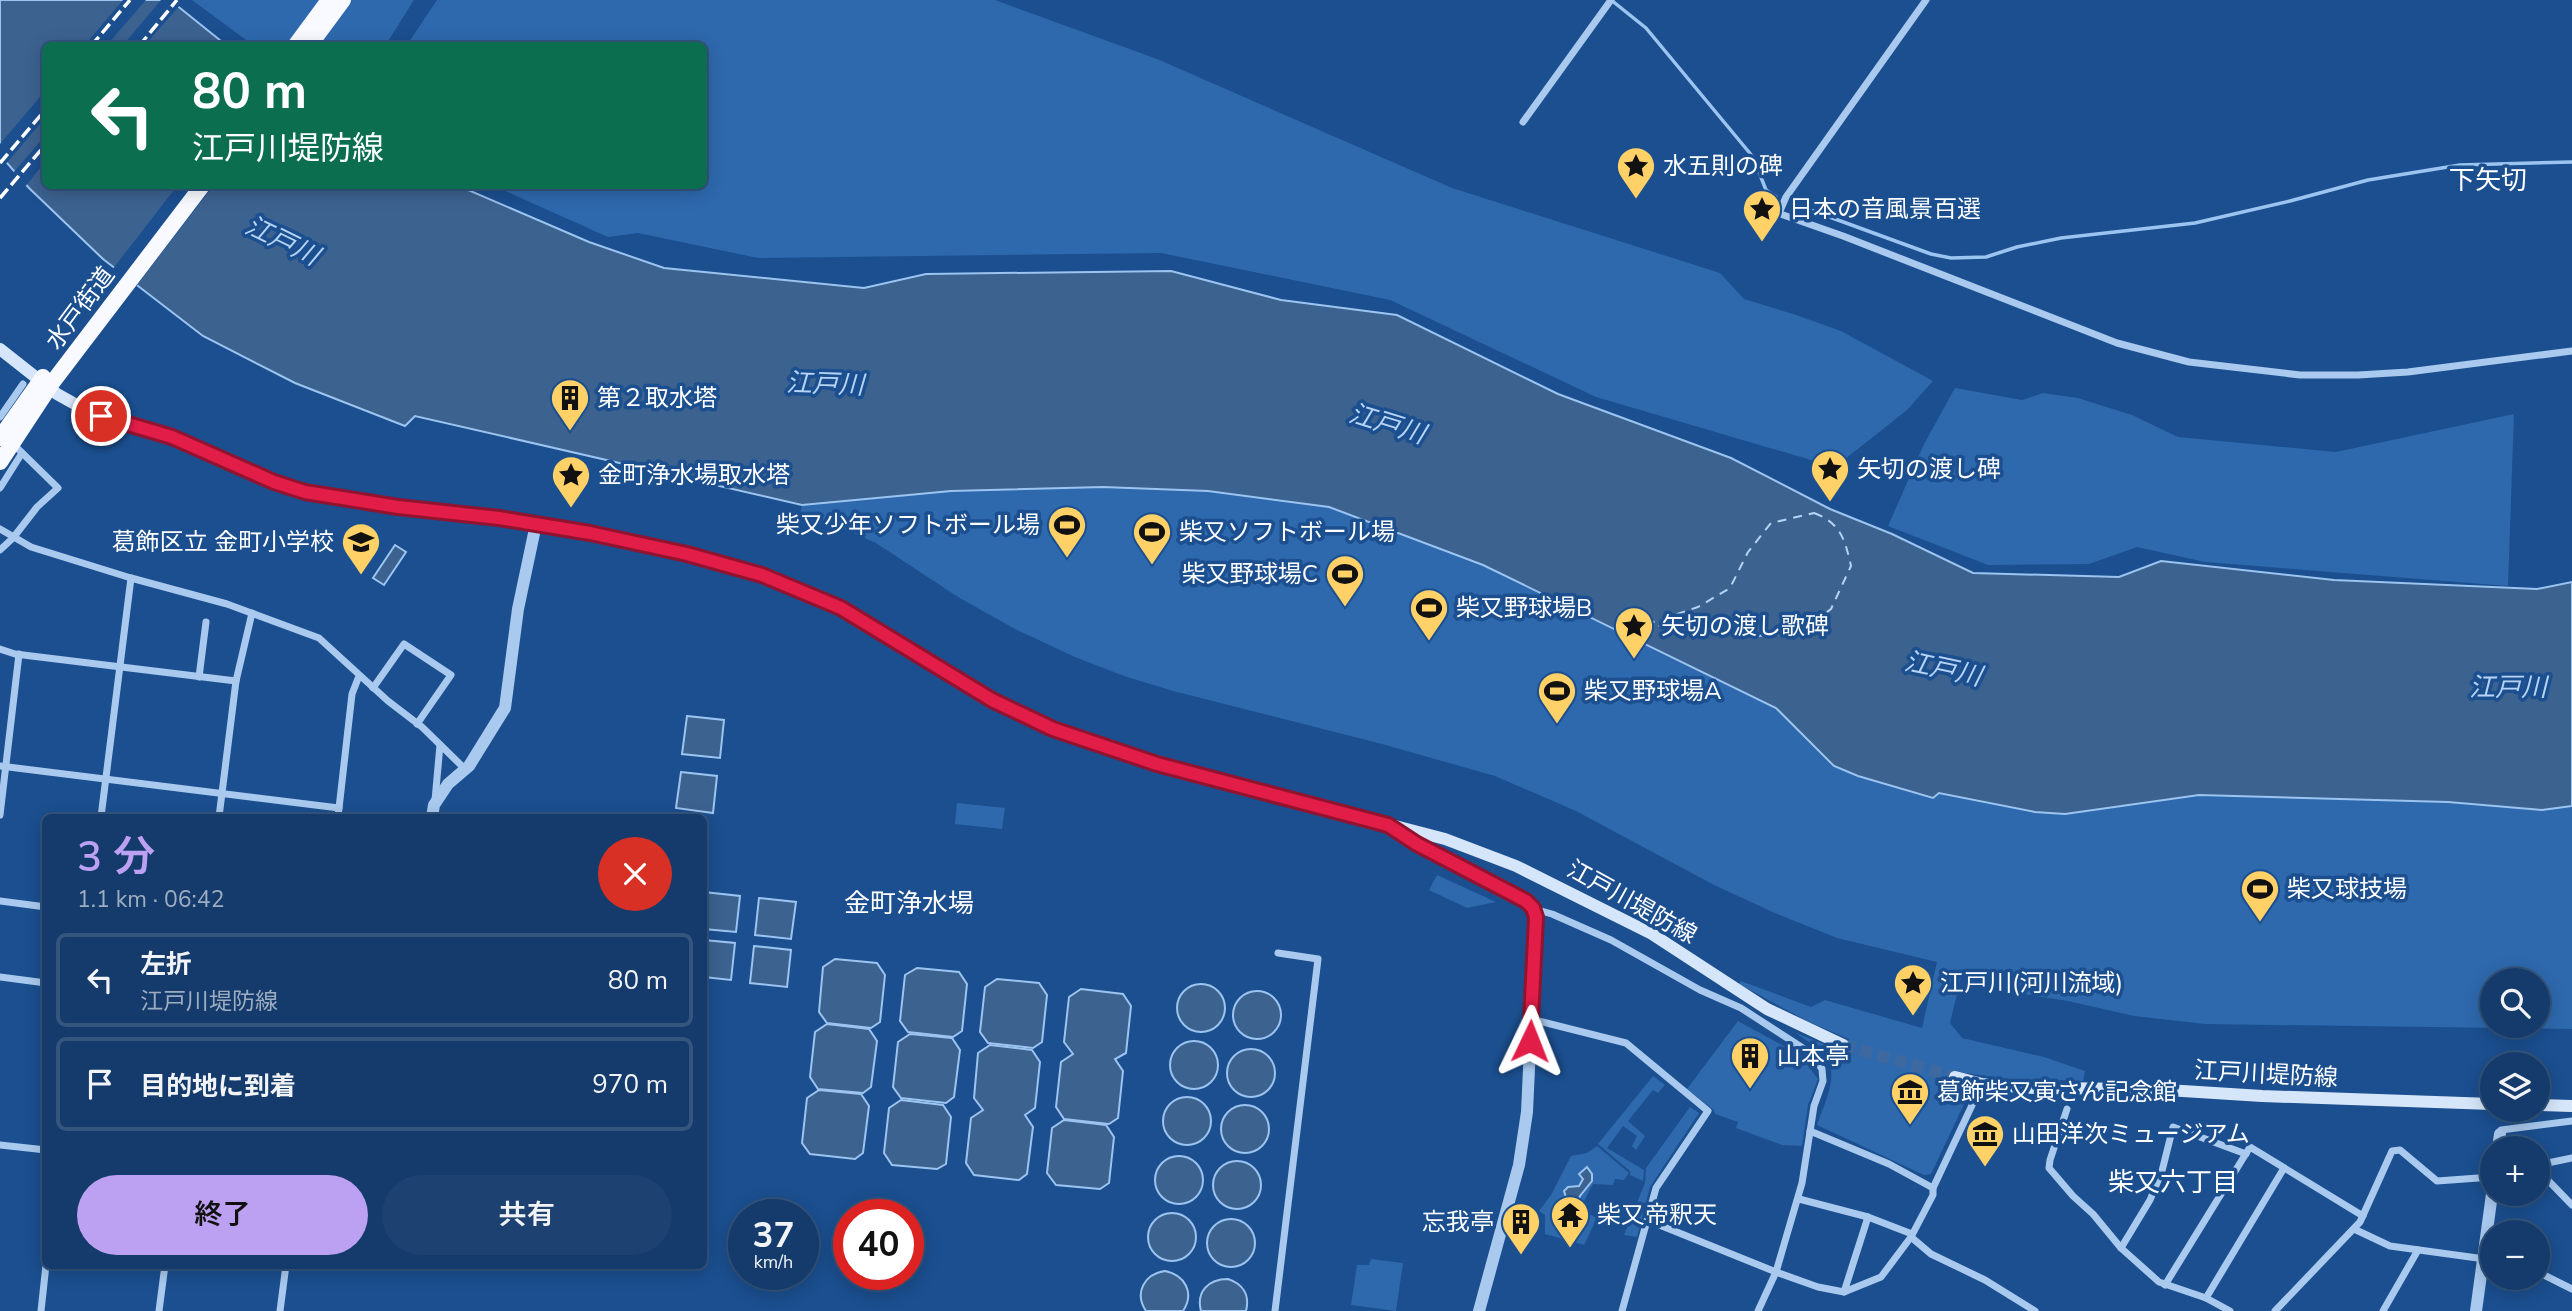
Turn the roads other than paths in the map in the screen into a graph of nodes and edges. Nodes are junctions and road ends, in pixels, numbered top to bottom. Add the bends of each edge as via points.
1 (329, 0) edge
2 (343, 0) edge
3 (1926, 0) edge
4 (1610, 1) edge
5 (298, 42) edge
6 (312, 42) edge
7 (1523, 121) dead end
8 (186, 189) edge
9 (200, 189) edge
10 (1755, 205) dead end
11 (1779, 214) junction
12 (73, 345) junction
13 (0, 349) edge
14 (2572, 351) edge
15 (47, 380) junction
16 (23, 384) dead end
17 (0, 417) edge
18 (22, 428) junction
19 (0, 431) edge
20 (0, 439) edge
21 (22, 453) junction
22 (0, 462) edge
23 (0, 476) edge
24 (0, 488) edge
25 (536, 524) junction
26 (0, 529) edge
27 (13, 538) junction
28 (0, 550) edge
29 (131, 578) junction
30 (252, 613) junction
31 (206, 622) dead end
32 (0, 649) edge
33 (19, 654) junction
34 (119, 667) junction
35 (359, 676) junction
36 (199, 677) junction
37 (236, 681) junction
38 (373, 688) junction
39 (417, 724) junction
40 (440, 745) junction
41 (3, 766) edge
42 (465, 769) junction
43 (106, 779) junction
44 (222, 793) junction
45 (339, 808) junction
46 (433, 811) edge
47 (101, 814) edge
48 (219, 814) edge
49 (338, 814) edge
50 (0, 815) edge
51 (1388, 825) junction
52 (0, 901) edge
53 (42, 906) edge
54 (1533, 908) junction
55 (1278, 953) dead end
56 (0, 977) edge
57 (42, 982) edge
58 (1531, 1018) junction
59 (1843, 1045) tunnel mouth
60 (1955, 1077) tunnel mouth
61 (1982, 1084) junction
62 (2480, 1104) edge
63 (2550, 1105) edge
64 (2572, 1106) edge
65 (2067, 1110) dead end
66 (2572, 1121) edge
67 (1810, 1131) junction
68 (2500, 1134) edge
69 (0, 1145) edge
70 (42, 1150) edge
71 (2246, 1154) junction
72 (2572, 1158) edge
73 (2550, 1164) edge
74 (2284, 1168) junction
75 (2480, 1178) edge
76 (2550, 1181) edge
77 (1933, 1188) junction
78 (1799, 1199) junction
79 (2572, 1205) edge
80 (2363, 1216) junction
81 (1868, 1217) junction
82 (1647, 1220) junction
83 (2354, 1229) junction
84 (1911, 1236) junction
85 (2120, 1248) junction
86 (2418, 1250) junction
87 (2480, 1259) edge
88 (46, 1269) edge
89 (164, 1269) edge
90 (285, 1269) edge
91 (1776, 1272) junction
92 (2550, 1278) edge
93 (2165, 1285) junction
94 (2572, 1289) edge
95 (2481, 1290) edge
96 (1844, 1292) junction
97 (2206, 1298) junction
98 (1759, 1310) edge
99 (41, 1311) edge
100 (159, 1311) edge
101 (280, 1311) edge
102 (1275, 1311) edge
103 (1479, 1311) edge
104 (1622, 1311) edge
105 (2035, 1311) edge
106 (2230, 1311) edge
107 (2275, 1311) edge
108 (2383, 1311) edge
109 (2476, 1311) edge

1 - 5 highway
2 - 6 highway
3 - 11 street via 1786,197
4 - 7 street
8 - 12 highway, 水戸街道
9 - 12 highway, 水戸街道
10 - 11 street
11 - 14 street via 2117,343 2189,362 2300,375 2358,376
12 - 15 highway, 水戸街道
13 - 25 main road, 江戸川堤防線 via 82,408 185,442 281,485 344,500
15 - 18 highway, 水戸街道, bridge
15 - 20 highway, 水戸街道, bridge
16 - 17 street
18 - 22 highway, 水戸街道, bridge
18 - 23 highway, bridge
19 - 21 street
21 - 24 street
21 - 27 street via 58,488
25 - 42 street via 518,609 505,708
25 - 51 main road, 江戸川堤防線 via 687,554 762,575 841,608 992,700 1053,729 1157,764
26 - 27 street
27 - 28 street
27 - 29 street
29 - 30 street
29 - 34 street
30 - 35 street via 319,638
30 - 37 street
31 - 36 street
32 - 33 street
33 - 34 street
33 - 41 street
34 - 36 street
34 - 43 street
35 - 38 street
35 - 45 street via 352,694
36 - 37 street
37 - 44 street
38 - 39 street
38 - 39 street via 404,644 452,675
39 - 40 street
40 - 42 street
40 - 46 street
41 - 43 street
41 - 50 street
42 - 46 street via 448,784
43 - 44 street
43 - 47 street
44 - 45 street
44 - 48 street
45 - 49 street
51 - 54 street, 江戸川堤防線
51 - 59 main road, 江戸川堤防線 via 1466,846 1560,886 1670,945 1767,1009
52 - 53 street
54 - 58 street
54 - 67 street via 1611,940 1741,1008 1812,1054 1822,1069 1823,1081
55 - 102 street via 1318,959
56 - 57 street
58 - 82 street via 1626,1043 1708,1111 1656,1188
58 - 103 street via 1521,1153
60 - 61 main road, 江戸川堤防線
61 - 62 main road, 江戸川堤防線
61 - 77 street
63 - 64 main road
65 - 85 street via 2049,1168
66 - 68 street via 2501,1130
67 - 77 street
67 - 78 street
69 - 70 street
71 - 74 street via 2250,1147
71 - 85 street via 2173,1127 2150,1200
71 - 93 street
72 - 73 street
74 - 80 street
74 - 97 street
75 - 80 street via 2437,1181 2400,1150 2392,1152
76 - 79 street
77 - 84 street
78 - 81 street
78 - 91 street
80 - 83 street
81 - 84 street
81 - 96 street
82 - 91 street
82 - 104 street
83 - 86 street via 2380,1243
83 - 107 street
84 - 96 street via 1881,1277
84 - 105 street via 1931,1254
85 - 93 street
86 - 87 street
86 - 108 street
88 - 99 street
89 - 100 street
90 - 101 street
91 - 96 street
91 - 98 street
92 - 94 street
93 - 97 street
95 - 109 street
97 - 106 street

